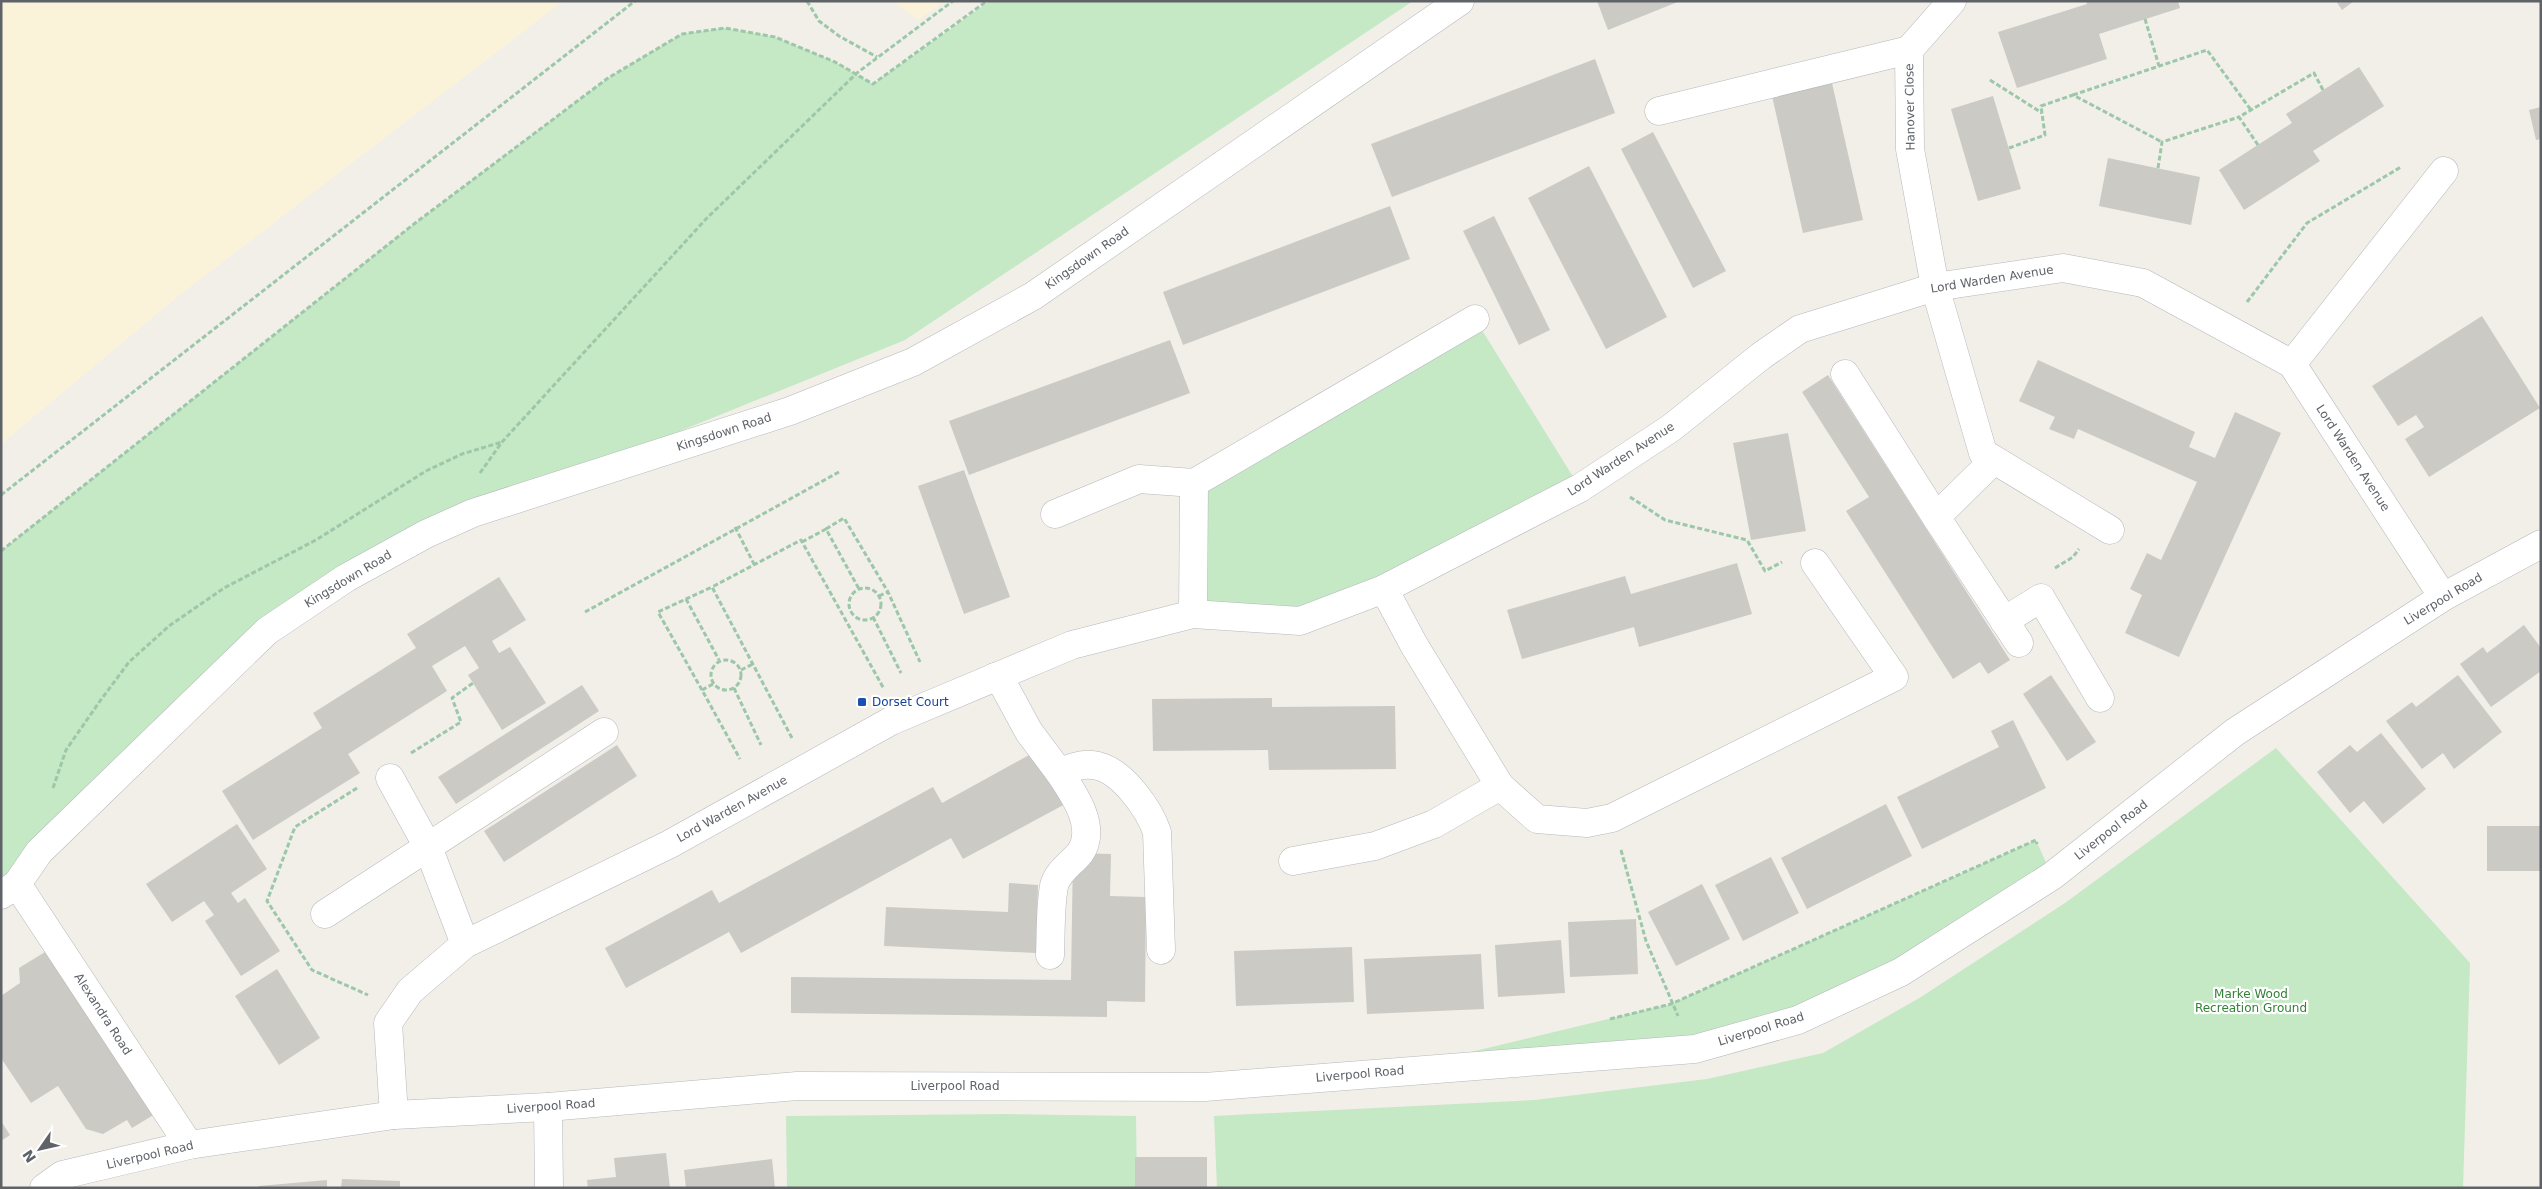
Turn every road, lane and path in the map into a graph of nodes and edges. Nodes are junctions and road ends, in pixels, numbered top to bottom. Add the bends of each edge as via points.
1 (636, 1) edge
2 (807, 1) edge
3 (953, 1) edge
4 (986, 1) edge
5 (1460, 1) edge
6 (1952, 1) edge
7 (2145, 20) dead end
8 (1909, 50) junction
9 (877, 57) junction
10 (2159, 66) junction
11 (857, 74) junction
12 (1990, 80) dead end
13 (2323, 90) dead end
14 (2073, 95) junction
15 (2251, 110) junction
16 (1659, 111) dead end
17 (2042, 114) junction
18 (2239, 117) junction
19 (2162, 142) junction
20 (2258, 145) dead end
21 (2009, 148) dead end
22 (2404, 166) dead end
23 (2158, 168) dead end
24 (2444, 172) dead end
25 (1934, 287) junction
26 (1475, 319) dead end
27 (2228, 329) junction
28 (2292, 364) junction
29 (1845, 374) dead end
30 (1628, 456) junction
31 (1994, 460) junction
32 (839, 472) dead end
33 (1194, 483) junction
34 (1, 495) edge
35 (1055, 514) dead end
36 (1936, 517) junction
37 (2104, 526) joint
38 (735, 527) junction
39 (826, 529) junction
40 (802, 542) junction
41 (2541, 544) edge
42 (1, 551) edge
43 (1815, 563) joint
44 (754, 564) junction
45 (712, 587) junction
46 (859, 589) junction
47 (1384, 589) junction
48 (888, 592) junction
49 (879, 596) junction
50 (2443, 597) junction
51 (2041, 598) junction
52 (686, 599) junction
53 (850, 611) junction
54 (585, 612) dead end
55 (1193, 614) junction
56 (843, 615) junction
57 (874, 617) junction
58 (719, 660) junction
59 (920, 662) dead end
60 (753, 664) junction
61 (741, 670) junction
62 (901, 672) dead end
63 (995, 677) junction
64 (473, 683) dead end
65 (713, 684) junction
66 (734, 688) junction
67 (702, 690) junction
68 (2100, 698) dead end
69 (900, 717) junction
70 (604, 732) dead end
71 (761, 745) dead end
72 (410, 754) dead end
73 (740, 760) dead end
74 (808, 767) junction
75 (1059, 772) junction
76 (390, 778) dead end
77 (364, 784) dead end
78 (1500, 786) junction
79 (52, 793) dead end
80 (1612, 818) junction
81 (428, 847) junction
82 (1293, 861) dead end
83 (2052, 876) junction
84 (9, 889) edge
85 (325, 914) dead end
86 (465, 944) junction
87 (1161, 950) dead end
88 (1050, 955) dead end
89 (370, 996) dead end
90 (1671, 1004) junction
91 (1605, 1020) dead end
92 (1695, 1049) junction
93 (548, 1108) junction
94 (394, 1115) junction
95 (189, 1145) junction
96 (44, 1188) edge
97 (549, 1188) edge

1 - 34 path
2 - 9 path via 819,21
3 - 9 path
4 - 11 path via 873,84
5 - 84 street, Kingsdown Road via 1033,296 913,362 790,410 473,513 426,534 346,578 267,631 39,852
6 - 8 street, Hanover Close
7 - 10 path
8 - 16 street
8 - 25 street, Hanover Close via 1910,149
9 - 11 path
10 - 14 path
10 - 15 path via 2207,50
11 - 42 path via 775,37 725,28 682,34 608,78 414,224
11 - 79 path via 706,219 502,442 462,454 426,471 316,540 224,588 169,626 129,662 66,750
12 - 17 path
13 - 15 path via 2314,73
14 - 17 path via 2041,106
14 - 19 path
15 - 18 path
17 - 21 path via 2046,136
18 - 19 path
18 - 20 path
19 - 23 path
22 - 27 path via 2307,222
24 - 28 street
25 - 27 street, Lord Warden Avenue via 2063,268 2143,283
25 - 30 street, Lord Warden Avenue via 1800,329 1671,428
25 - 31 street, Hanover Close via 1983,453
26 - 33 street
27 - 28 street, Lord Warden Avenue
28 - 50 street, Lord Warden Avenue
29 - 36 street
30 - 43 path via 1631,468 1623,492 1665,520 1747,540 1765,571 1794,556
30 - 47 street, Lord Warden Avenue via 1580,488
31 - 36 street
31 - 37 street
32 - 38 path
33 - 35 street via 1139,479
33 - 55 street
36 - 51 street via 2011,632
37 - 51 path via 2074,557 2040,578
38 - 44 path
38 - 54 path
39 - 40 path
39 - 46 path
39 - 48 path via 844,518
40 - 44 path
40 - 56 path
41 - 50 street, Liverpool Road
43 - 80 street via 1894,678
44 - 45 path
45 - 52 path
45 - 60 path
46 - 49 path via 870,588
46 - 53 path via 851,596
47 - 55 street, Lord Warden Avenue via 1300,621
47 - 78 street via 1414,645
48 - 49 path
48 - 59 path
49 - 57 path via 880,609
50 - 83 street, Liverpool Road via 2235,732
51 - 68 street
52 - 58 path
52 - 67 path via 658,612
53 - 56 path
53 - 57 path via 858,618
55 - 63 street, Lord Warden Avenue via 1072,645
56 - 69 path
57 - 62 path
58 - 61 path via 735,662
58 - 65 path via 710,673
60 - 61 path
60 - 74 path
61 - 66 path via 741,680
63 - 69 street, Lord Warden Avenue
63 - 75 street via 1004,686 1029,732
64 - 72 path via 452,698 460,722
65 - 66 path via 725,691
65 - 67 path
66 - 71 path
67 - 73 path
69 - 74 street, Lord Warden Avenue
70 - 81 street
74 - 86 street, Lord Warden Avenue via 670,844
75 - 87 street via 1082,765 1099,766 1128,787 1152,816 1157,832
75 - 88 street via 1076,798 1085,836 1081,852 1054,884
76 - 81 street
77 - 89 path via 295,827 267,901 312,970
78 - 80 street via 1537,819 1587,823
78 - 82 street via 1434,824 1375,846
80 - 90 path via 1646,941
81 - 85 street
81 - 86 street
83 - 90 path via 2036,840
83 - 92 street, Liverpool Road via 1900,972 1798,1020
84 - 95 street, Alexandra Road
86 - 94 street, Lord Warden Avenue via 410,991 388,1023
90 - 91 path
90 - 92 path
92 - 93 street, Liverpool Road via 1204,1087 797,1086
93 - 94 street, Liverpool Road
93 - 97 street
94 - 95 street, Liverpool Road
95 - 96 street, Liverpool Road via 62,1175

